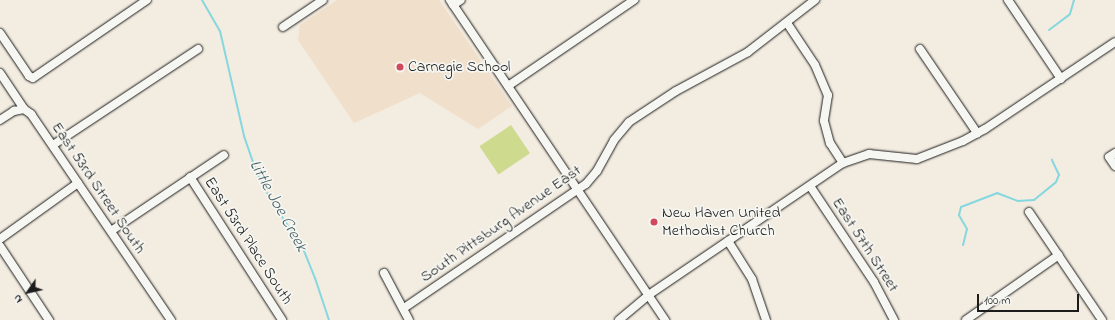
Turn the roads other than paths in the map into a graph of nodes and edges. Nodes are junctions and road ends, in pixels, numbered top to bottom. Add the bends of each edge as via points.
1 (147, 0) edge
2 (323, 0) edge
3 (461, 0) edge
4 (634, 0) edge
5 (815, 0) edge
6 (1008, 0) edge
7 (451, 3) edge
8 (787, 23) junction
9 (283, 27) dead end
10 (0, 33) edge
11 (1115, 42) edge
12 (198, 49) dead end
13 (920, 49) dead end
14 (0, 73) edge
15 (1061, 79) junction
16 (508, 86) junction
17 (24, 109) junction
18 (0, 120) edge
19 (977, 134) junction
20 (53, 145) junction
21 (224, 155) dead end
22 (1112, 155) edge
23 (843, 163) junction
24 (1115, 166) edge
25 (190, 177) junction
26 (78, 183) junction
27 (810, 186) junction
28 (579, 190) junction
29 (1029, 212) dead end
30 (111, 231) junction
31 (0, 239) edge
32 (728, 242) junction
33 (0, 246) edge
34 (1059, 256) junction
35 (384, 273) dead end
36 (650, 294) junction
37 (404, 308) junction
38 (49, 320) edge
39 (171, 320) edge
40 (282, 320) edge
41 (409, 320) edge
42 (619, 320) edge
43 (665, 320) edge
44 (766, 320) edge
45 (894, 320) edge
46 (966, 320) edge
47 (1102, 320) edge

1 - 10 street via 33,78 29,76
2 - 9 street
3 - 7 street
4 - 16 street
5 - 8 street, South Pittsburg Avenue East
6 - 15 street
7 - 16 street
8 - 23 street via 815,65 828,95 824,121 830,143
8 - 28 street, South Pittsburg Avenue East via 748,52 676,91 628,122 614,140 593,178
11 - 15 street
12 - 20 street
13 - 19 street
14 - 17 street, East 53rd Street South
15 - 19 street
16 - 28 street
17 - 18 street via 14,111
17 - 20 street, East 53rd Street South via 31,114
19 - 23 street via 917,159 869,154
20 - 26 street, East 53rd Street South
21 - 25 street
22 - 24 street
23 - 27 street
25 - 30 street
25 - 40 street, East 53rd Place South
26 - 30 street, East 53rd Street South
26 - 31 street
27 - 32 street
27 - 45 street, East 57th Street via 874,282
28 - 36 street
28 - 37 street, South Pittsburg Avenue East
29 - 34 street
30 - 39 street, East 53rd Street South
32 - 36 street
32 - 44 street via 752,279
33 - 38 street
34 - 46 street
34 - 47 street
35 - 37 street
36 - 42 street
36 - 43 street
37 - 41 street

